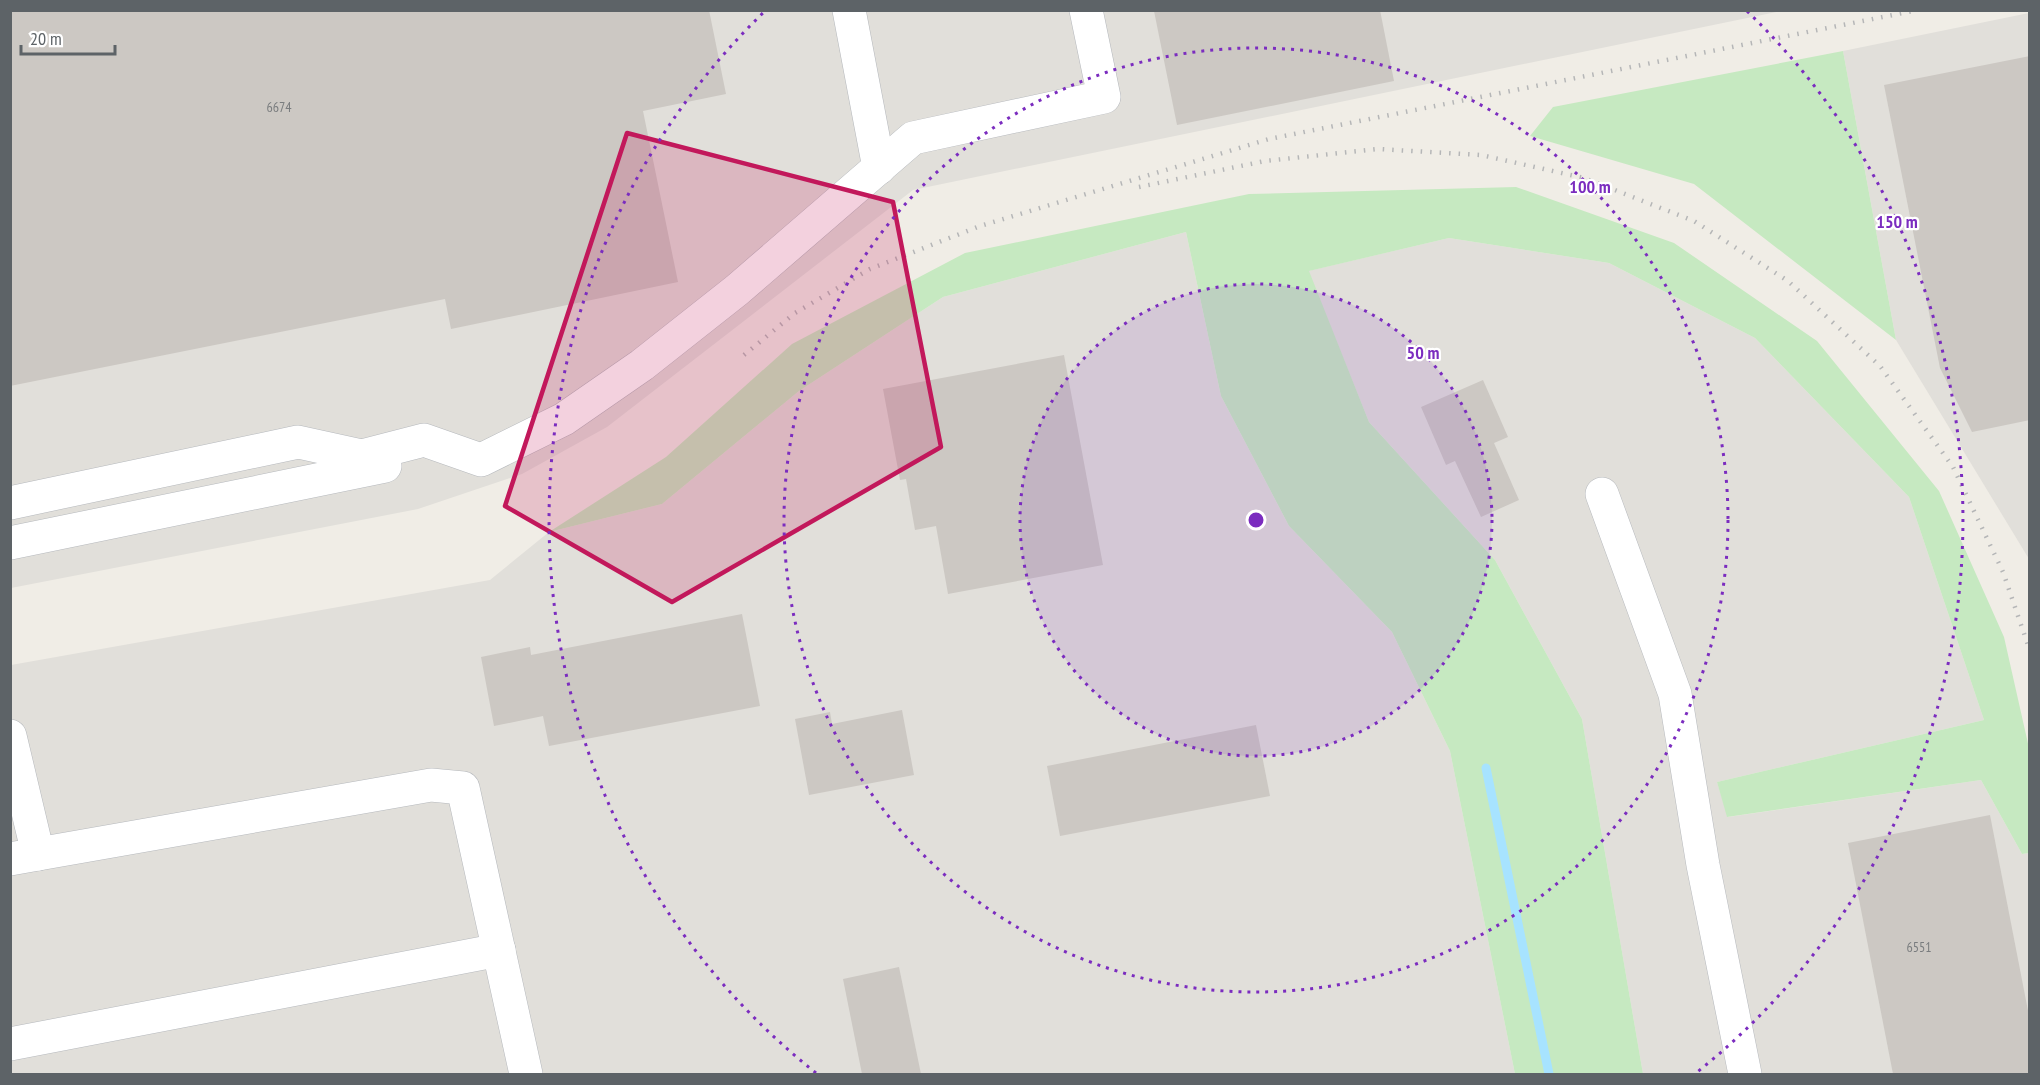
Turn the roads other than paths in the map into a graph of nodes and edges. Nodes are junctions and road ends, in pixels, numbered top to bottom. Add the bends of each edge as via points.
1 (849, 10) edge
2 (1086, 10) edge
3 (879, 168) junction
4 (457, 452) junction
5 (1602, 494) dead end
6 (10, 503) edge
7 (10, 543) edge
8 (10, 736) edge
9 (24, 856) edge
10 (499, 950) junction
11 (10, 1044) edge
12 (526, 1074) edge
13 (1745, 1074) edge

1 - 3 lane
2 - 3 lane via 1104,97 913,138
3 - 4 lane via 737,290 642,365 564,419 482,460
4 - 6 lane via 424,440 362,456 298,442
4 - 7 lane
5 - 13 lane via 1675,694 1703,866
8 - 9 lane
9 - 10 lane via 431,785 462,788
10 - 11 lane
10 - 12 lane

